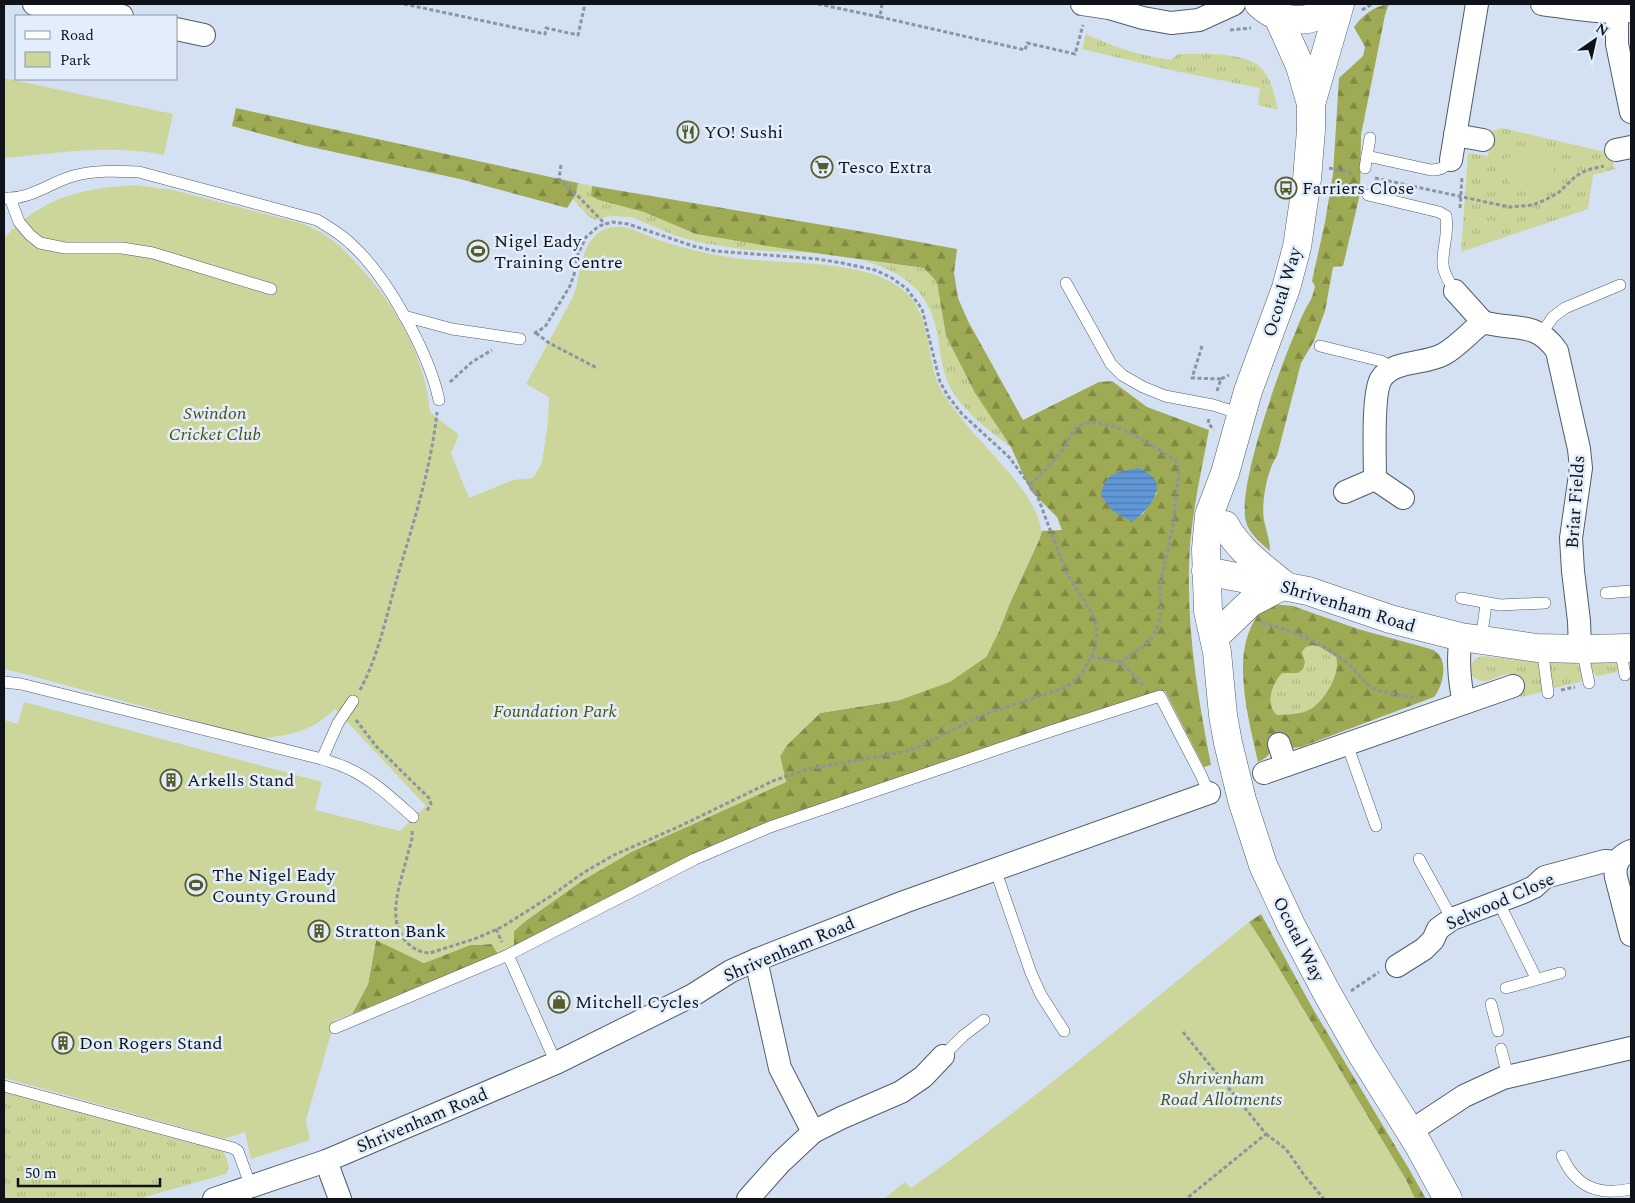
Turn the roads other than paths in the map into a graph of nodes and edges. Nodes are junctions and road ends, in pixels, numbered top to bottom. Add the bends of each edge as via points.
1 (99, 4) edge
2 (105, 4) edge
3 (1234, 4) edge
4 (1338, 4) edge
5 (1477, 4) edge
6 (1542, 4) edge
7 (1106, 6) edge
8 (1586, 7) edge
9 (46, 9) edge
10 (1144, 11) edge
11 (1624, 12) edge
12 (1084, 14) edge
13 (119, 15) edge
14 (1264, 16) edge
15 (178, 29) edge
16 (204, 35) dead end
17 (1311, 104) junction
18 (1631, 112) edge
19 (1455, 136) junction
20 (1370, 138) dead end
21 (1483, 140) dead end
22 (1451, 160) joint
23 (1368, 195) dead end
24 (7, 198) edge
25 (1066, 283) dead end
26 (1620, 285) dead end
27 (270, 289) dead end
28 (1455, 291) joint
29 (404, 316) junction
30 (1483, 322) junction
31 (1541, 334) junction
32 (520, 339) road end
33 (1320, 346) dead end
34 (1393, 368) junction
35 (439, 400) road end
36 (1241, 414) junction
37 (1225, 473) junction
38 (1375, 479) junction
39 (1345, 492) dead end
40 (1403, 498) dead end
41 (1225, 525) junction
42 (1215, 572) junction
43 (1284, 585) junction
44 (1631, 591) edge
45 (1606, 593) dead end
46 (1461, 598) dead end
47 (1545, 603) dead end
48 (1486, 604) junction
49 (1471, 639) junction
50 (1219, 641) junction
51 (1542, 648) junction
52 (1626, 648) edge
53 (1581, 649) junction
54 (1625, 675) dead end
55 (4, 682) edge
56 (1590, 683) road end
57 (1513, 686) dead end
58 (1548, 693) road end
59 (1464, 703) junction
60 (350, 706) road end
61 (1279, 744) dead end
62 (1347, 744) junction
63 (322, 758) junction
64 (1286, 766) junction
65 (1264, 773) dead end
66 (1209, 793) joint
67 (415, 820) road end
68 (1376, 826) dead end
69 (1624, 856) edge
70 (1419, 859) dead end
71 (995, 869) junction
72 (1498, 901) junction
73 (1452, 919) junction
74 (1631, 935) edge
75 (508, 955) junction
76 (756, 960) junction
77 (1397, 966) road end
78 (1560, 973) dead end
79 (1536, 978) junction
80 (1506, 988) dead end
81 (1491, 1004) dead end
82 (984, 1020) dead end
83 (335, 1028) dead end
84 (1064, 1031) dead end
85 (1498, 1031) dead end
86 (1631, 1048) edge
87 (1501, 1049) dead end
88 (943, 1056) joint
89 (556, 1063) junction
90 (1508, 1076) junction
91 (4, 1086) edge
92 (813, 1132) junction
93 (1411, 1132) junction
94 (1562, 1156) dead end
95 (326, 1161) junction
96 (251, 1187) junction
97 (1631, 1189) edge
98 (214, 1199) edge
99 (340, 1199) edge
100 (748, 1199) edge
101 (1448, 1199) edge

1 - 9 street via 77,12
2 - 13 street
3 - 10 street via 1191,22 1171,23
4 - 14 main road via 1309,19
4 - 17 main road, Ocotal Way
5 - 19 street
6 - 8 street
7 - 10 street
7 - 12 street
8 - 11 street
11 - 18 street via 1618,44
14 - 17 main road, Ocotal Way via 1300,66
15 - 16 street
17 - 36 main road, Ocotal Way via 1307,179 1297,247 1280,306
19 - 21 street
19 - 22 street
20 - 22 lane via 1364,169 1439,170
23 - 28 lane via 1446,216 1443,265
24 - 27 lane via 19,222 40,243 65,248 122,248 153,253
24 - 29 lane via 24,197 74,176 113,171 138,172 316,220 331,228 367,260
25 - 36 lane via 1111,364 1122,375 1166,396
26 - 31 lane via 1565,308 1553,317
28 - 30 street
29 - 32 lane via 452,329
29 - 35 lane via 432,372
30 - 31 street via 1521,327
30 - 34 street via 1444,354
31 - 53 street, Briar Fields via 1557,351 1579,450 1581,468 1571,538
33 - 34 lane via 1381,361
34 - 38 street via 1382,378 1376,394
36 - 37 main road, Ocotal Way
37 - 41 main road, Ocotal Way
37 - 42 main road, Ocotal Way via 1208,523
38 - 39 street
38 - 40 street
41 - 42 main road, Ocotal Way
41 - 43 main road via 1246,553
42 - 43 main road, Shrivenham Road
42 - 50 main road, Ocotal Way via 1208,619
43 - 49 main road, Shrivenham Road via 1399,622
43 - 50 main road via 1250,603
44 - 45 lane
46 - 48 lane
47 - 48 lane
48 - 49 lane
49 - 51 main road, Shrivenham Road
49 - 59 street via 1458,652 1458,677
50 - 93 main road, Ocotal Way via 1221,701 1227,737 1245,813 1263,865 1326,993
51 - 53 main road, Shrivenham Road
51 - 58 lane
52 - 53 main road, Shrivenham Road
52 - 54 lane
53 - 56 lane
55 - 63 lane
57 - 59 street
59 - 62 street
60 - 63 lane
61 - 64 street
62 - 64 street
62 - 68 lane
63 - 67 lane via 366,778
64 - 65 street
66 - 71 street, Shrivenham Road
66 - 75 lane via 1160,696 770,827 694,859
69 - 72 street, Selwood Close via 1545,877 1521,894
69 - 74 street via 1615,869
70 - 73 lane
71 - 76 street, Shrivenham Road
71 - 84 lane via 1031,973
72 - 73 street, Selwood Close
72 - 79 lane
73 - 77 street, Selwood Close via 1438,929 1424,949
75 - 83 lane
75 - 89 lane
76 - 89 street, Shrivenham Road
76 - 92 street via 780,1068
78 - 79 lane
79 - 80 lane
81 - 85 lane
82 - 88 lane
86 - 90 street
87 - 90 lane
88 - 92 street via 923,1077 901,1092
89 - 95 street, Shrivenham Road
90 - 93 street via 1464,1096
91 - 96 lane via 233,1148 238,1151
92 - 100 street via 780,1162
93 - 101 main road, Ocotal Way
94 - 97 lane via 1568,1170 1590,1187 1614,1192
95 - 96 street, Shrivenham Road
95 - 99 street
96 - 98 street, Shrivenham Road

